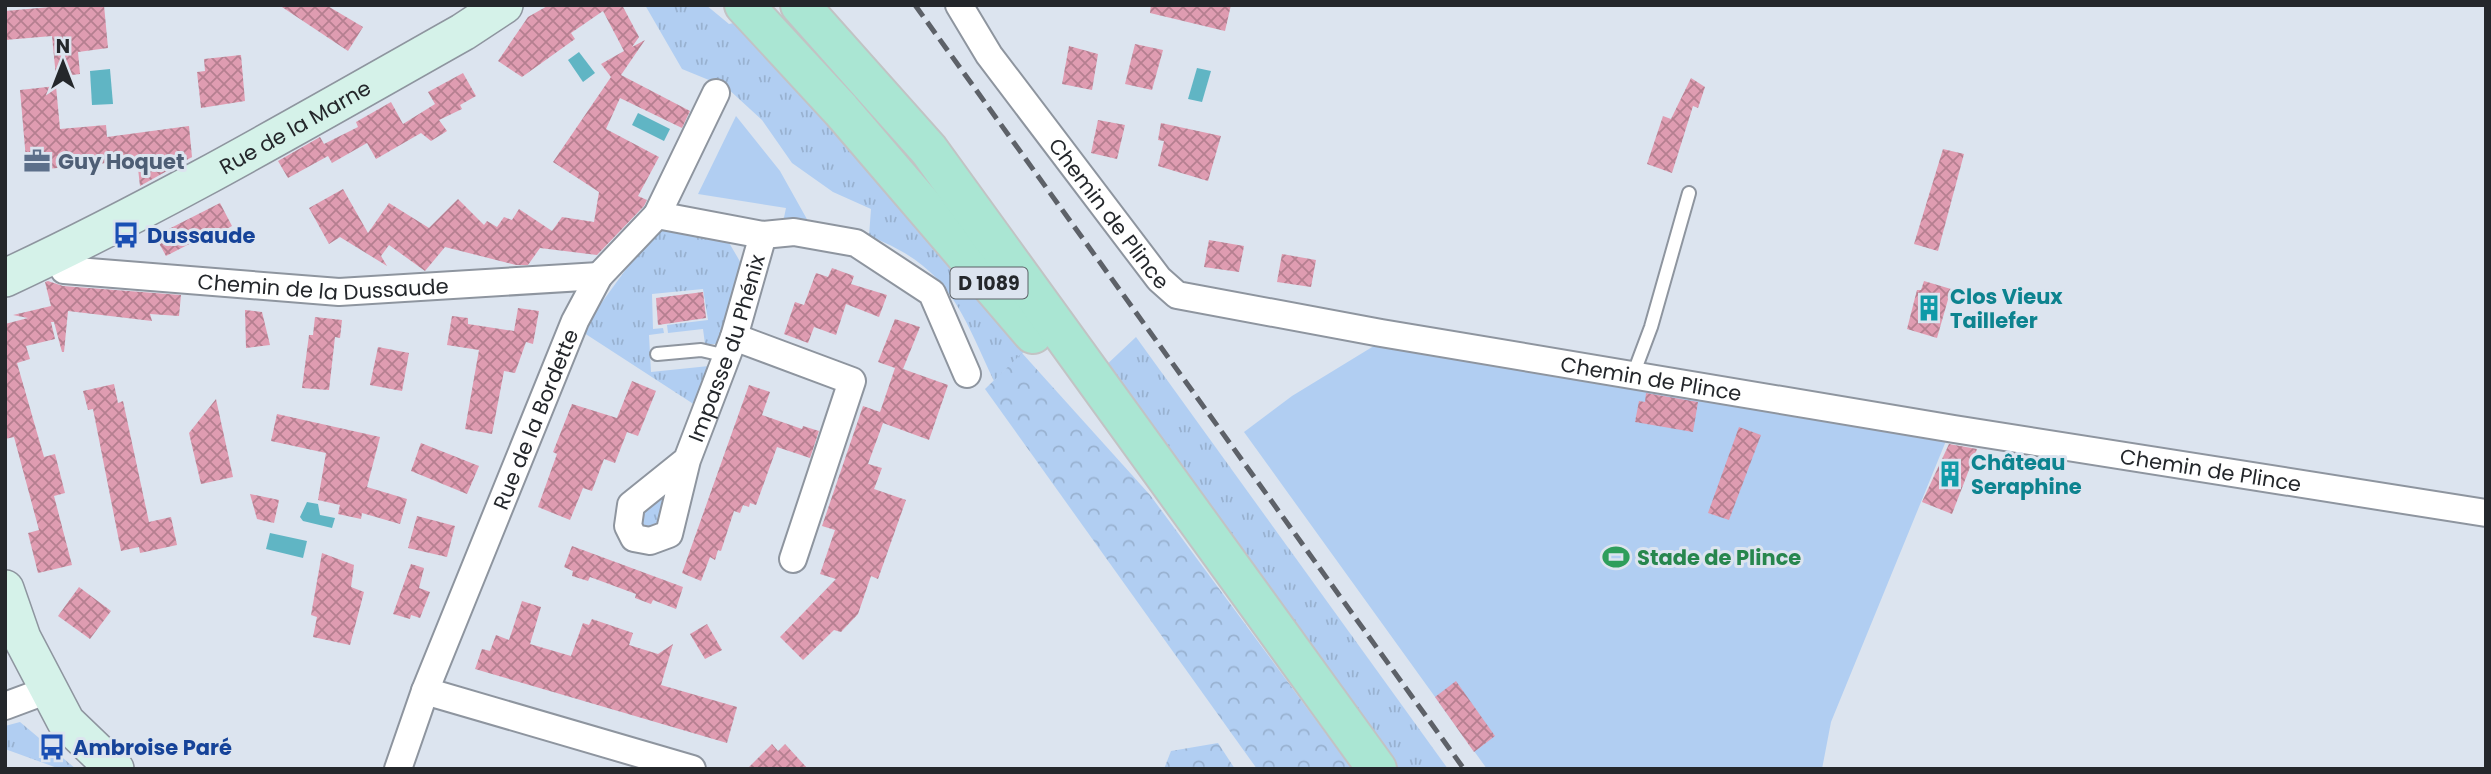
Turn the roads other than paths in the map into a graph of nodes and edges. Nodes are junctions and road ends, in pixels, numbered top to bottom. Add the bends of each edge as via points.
1 (504, 5) edge
2 (744, 5) edge
3 (959, 5) edge
4 (799, 8) edge
5 (716, 93) dead end
6 (1689, 193) dead end
7 (657, 215) junction
8 (763, 235) junction
9 (56, 256) junction
10 (599, 276) junction
11 (5, 278) edge
12 (730, 346) junction
13 (657, 355) dead end
14 (967, 374) dead end
15 (1633, 375) junction
16 (687, 460) dead end
17 (2486, 513) edge
18 (793, 559) dead end
19 (1228, 566) junction
20 (5, 589) edge
21 (48, 690) junction
22 (425, 691) junction
23 (5, 706) edge
24 (115, 769) edge
25 (398, 769) edge
26 (692, 769) edge
27 (1377, 769) edge

1 - 9 main road, Rue de la Marne
2 - 19 main road, D 1089 via 945,230
3 - 15 street, Chemin de Plince via 989,55 1176,300 1186,297 1285,319
4 - 19 main road, D 1089 via 929,150
5 - 7 street, Rue de la Bordette
6 - 15 lane
7 - 8 street
7 - 10 street, Rue de la Bordette
8 - 12 street, Impasse du Phénix
8 - 14 street via 794,232 856,243 932,293
9 - 10 street, Chemin de la Dussaude via 64,270 339,292
9 - 11 main road, Rue de la Marne
10 - 22 street, Rue de la Bordette via 575,321
12 - 13 lane
12 - 16 street, Impasse du Phénix
12 - 18 street via 852,381
15 - 17 street, Chemin de Plince
19 - 27 main road, D 1089
20 - 21 main road via 22,638
21 - 23 street
21 - 24 main road via 66,722
22 - 25 street, Rue de la Bordette
22 - 26 street

